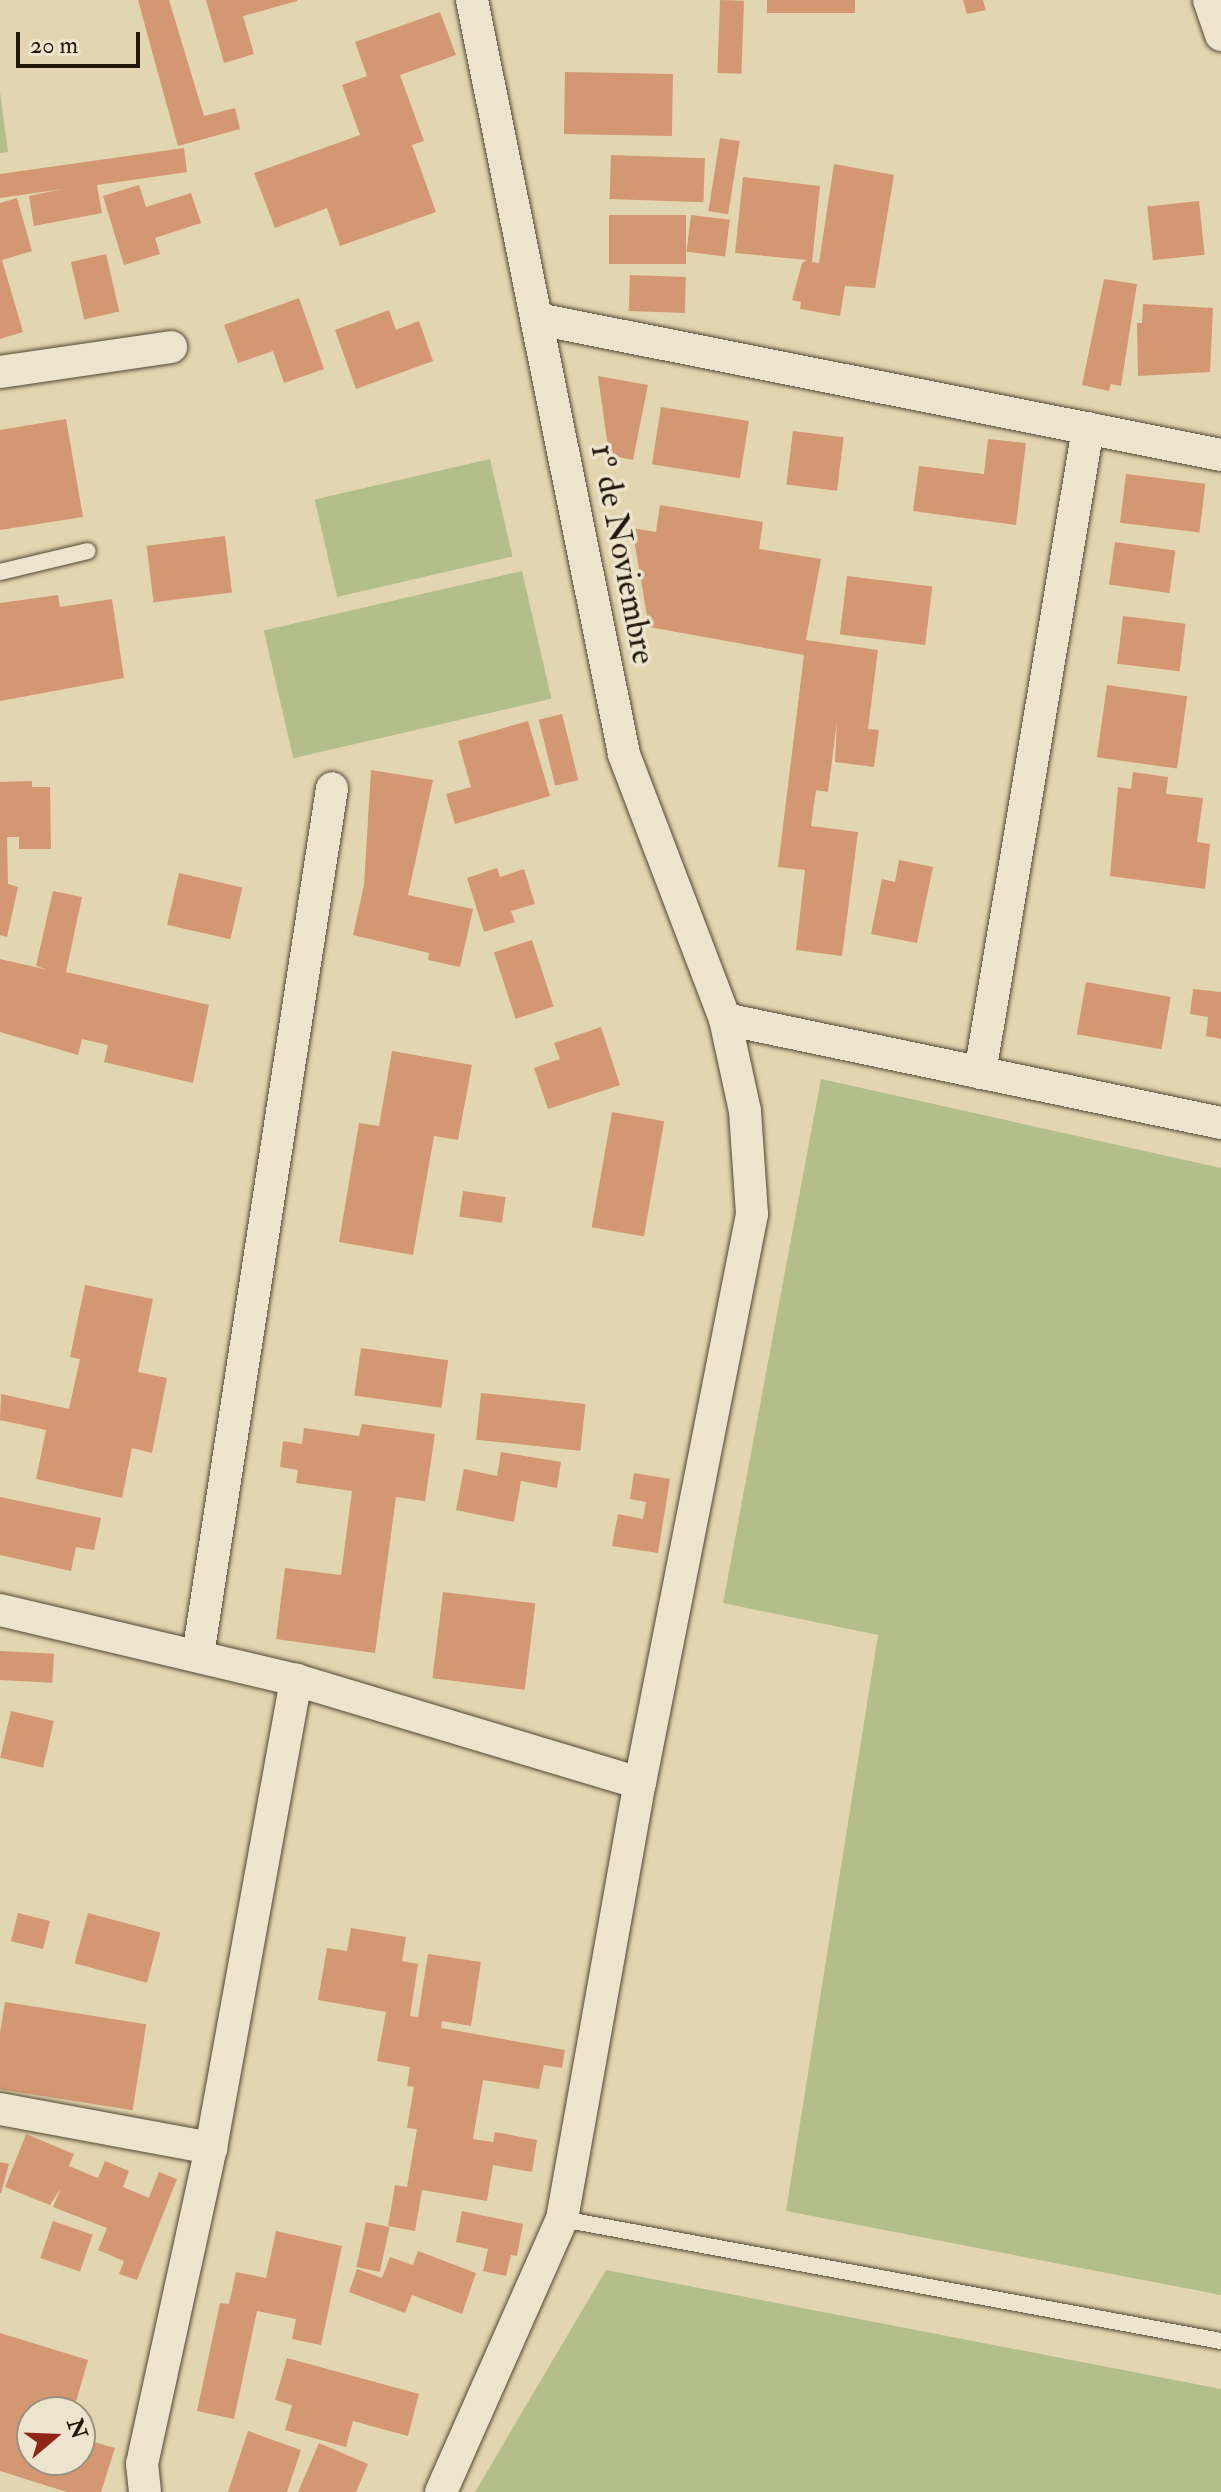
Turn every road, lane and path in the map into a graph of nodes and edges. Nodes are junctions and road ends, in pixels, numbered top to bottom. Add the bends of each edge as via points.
1 (472, 0) edge
2 (1209, 0) edge
3 (1221, 35) edge
4 (538, 319) junction
5 (171, 347) dead end
6 (0, 372) edge
7 (1088, 428) junction
8 (1221, 455) edge
9 (88, 551) dead end
10 (0, 572) edge
11 (332, 788) dead end
12 (725, 1019) junction
13 (980, 1073) junction
14 (1221, 1123) edge
15 (0, 1610) edge
16 (198, 1655) junction
17 (296, 1680) junction
18 (640, 1783) junction
19 (0, 2109) edge
20 (211, 2148) junction
21 (562, 2219) junction
22 (1221, 2341) edge
23 (145, 2492) edge
24 (441, 2492) edge

1 - 4 street, 1º de Noviembre
2 - 3 street
4 - 7 street
4 - 12 street, 1º de Noviembre via 624,754
5 - 6 street
7 - 8 street
7 - 13 street
9 - 10 lane
11 - 16 street
12 - 13 street
12 - 18 street, 1º de Noviembre via 745,1111 752,1214
13 - 14 street
15 - 16 street
16 - 17 street
17 - 18 street
17 - 20 street
18 - 21 street, 1º de Noviembre
19 - 20 street
20 - 23 street via 142,2464
21 - 22 lane
21 - 24 street, 1º de Noviembre

